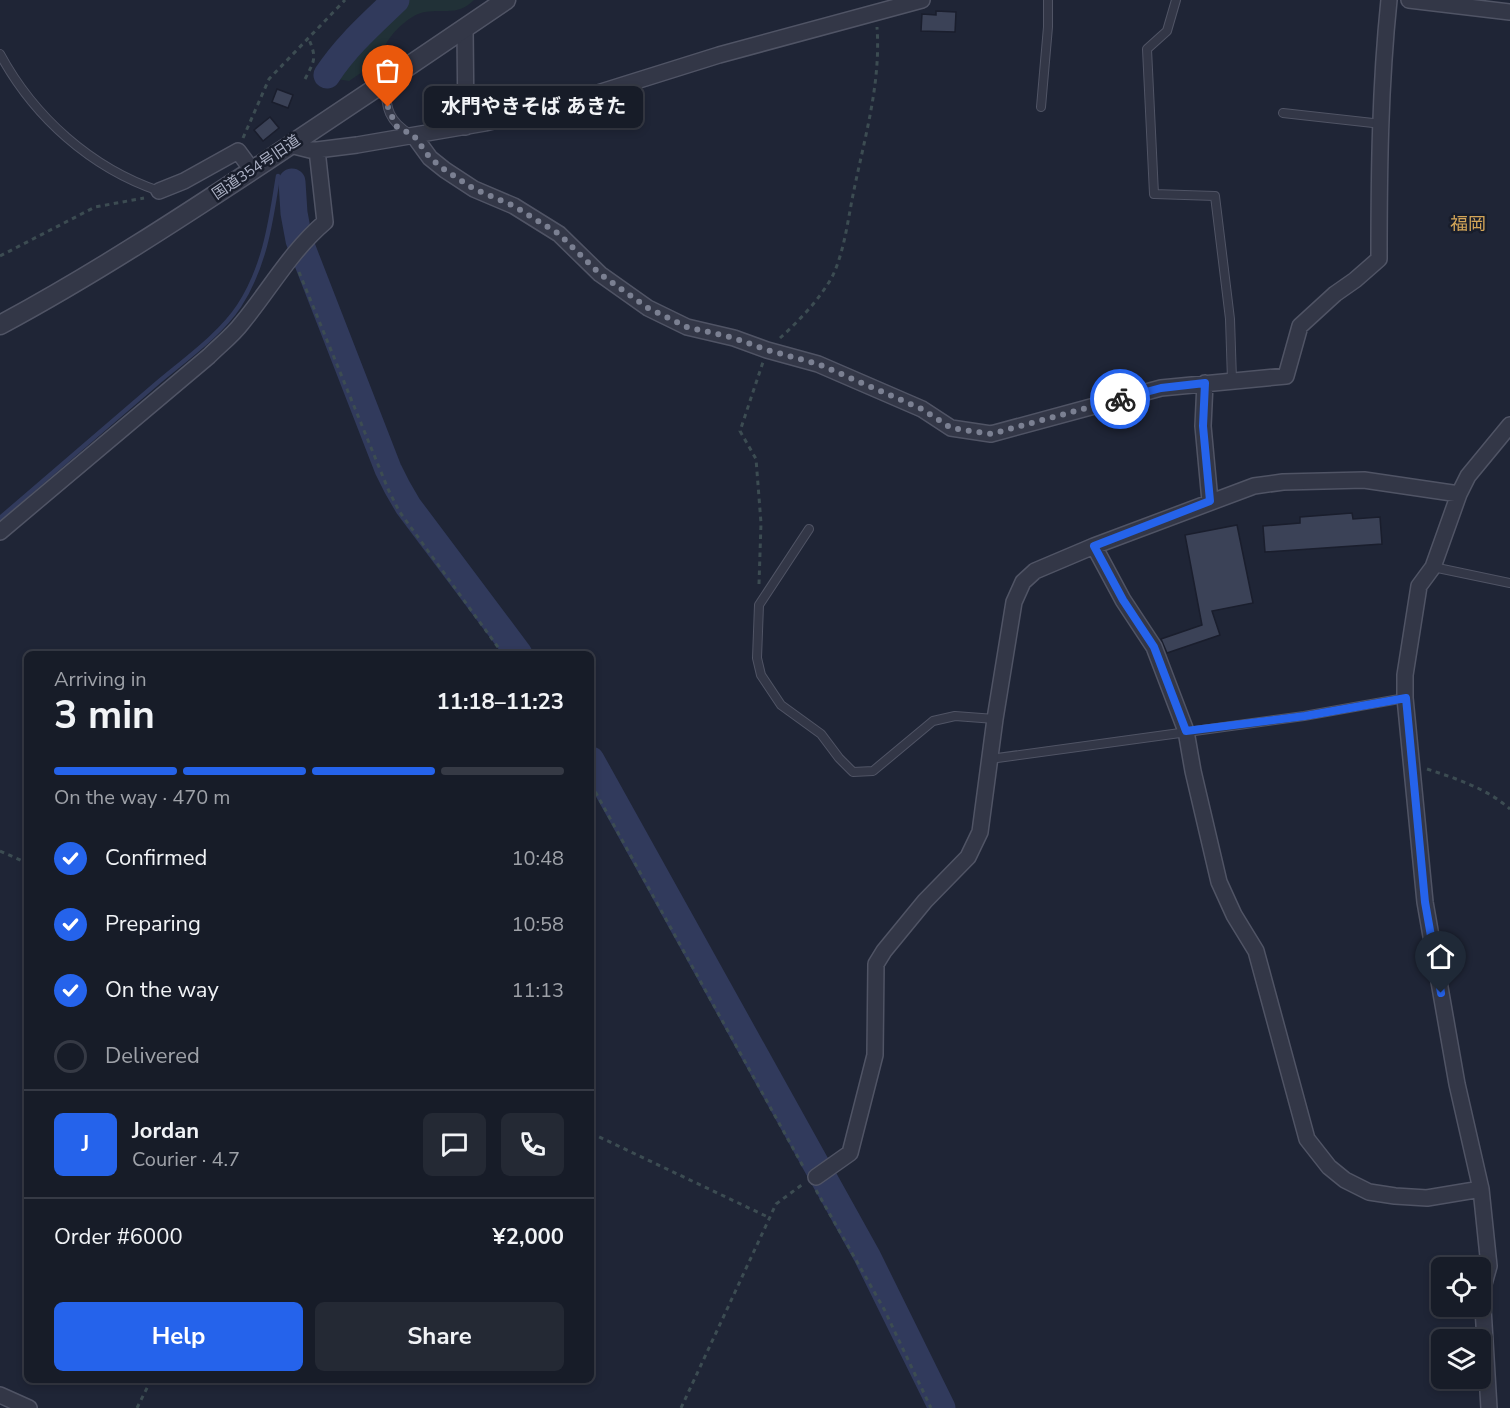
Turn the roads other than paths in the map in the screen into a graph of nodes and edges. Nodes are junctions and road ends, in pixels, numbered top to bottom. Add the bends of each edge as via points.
1 (506, 0) edge
2 (1048, 0) edge
3 (1176, 0) edge
4 (1389, 0) edge
5 (1409, 0) edge
6 (916, 1) edge
7 (1510, 12) edge
8 (465, 28) junction
9 (0, 54) edge
10 (385, 83) junction
11 (1041, 107) dead end
12 (1283, 113) dead end
13 (1382, 124) junction
14 (466, 127) junction
15 (414, 136) junction
16 (290, 145) junction
17 (317, 150) junction
18 (252, 170) junction
19 (159, 191) joint
20 (0, 325) edge
21 (1232, 380) junction
22 (1205, 383) junction
23 (1510, 425) edge
24 (1459, 494) junction
25 (1210, 501) junction
26 (809, 529) dead end
27 (0, 532) edge
28 (1094, 546) junction
29 (1433, 567) junction
30 (1510, 584) edge
31 (1406, 698) junction
32 (995, 719) junction
33 (1186, 731) junction
34 (990, 759) junction
35 (818, 1175) road end
36 (1481, 1189) junction
37 (0, 1395) edge
38 (28, 1408) edge
39 (1489, 1408) edge

1 - 8 street, 国道354号旧道
2 - 11 lane
3 - 21 lane via 1167,31 1147,49 1154,194 1215,196 1230,319
4 - 13 street
5 - 7 street
6 - 14 street via 718,55 554,107
8 - 10 street, 国道354号旧道
8 - 14 street
9 - 19 lane via 25,95 69,140 122,177
10 - 15 lane via 392,119 396,126
10 - 16 street, 国道354号旧道
12 - 13 lane
13 - 21 street via 1379,259 1300,326 1286,376
14 - 15 street
15 - 17 street
15 - 22 street via 445,170 559,234 600,274 648,308 687,327 828,368 922,409 951,428 991,434 1161,388
16 - 17 street
16 - 18 street, 国道354号旧道
17 - 27 street via 325,222 282,267 242,324
18 - 19 street via 238,151
18 - 20 street, 国道354号旧道 via 153,235
21 - 22 street
22 - 25 street via 1203,426
23 - 24 street via 1468,476
24 - 25 street via 1364,480 1283,482 1254,486
24 - 29 street
25 - 28 street
26 - 32 lane via 759,605 757,658 764,680 781,705 821,734 853,772 873,771 933,721 955,716
28 - 32 street via 1035,572 1023,582 1014,602
28 - 33 street via 1154,647
29 - 30 lane
29 - 31 street via 1419,586 1405,675
31 - 33 lane
31 - 36 street via 1425,902 1457,1084
32 - 34 street
33 - 34 lane
33 - 36 street via 1219,882 1256,951 1307,1139 1329,1167 1369,1192 1427,1198
34 - 35 street via 980,832 968,857 925,901 876,964 875,1055 849,1154
36 - 39 street via 1489,1266 1482,1291
37 - 38 street

